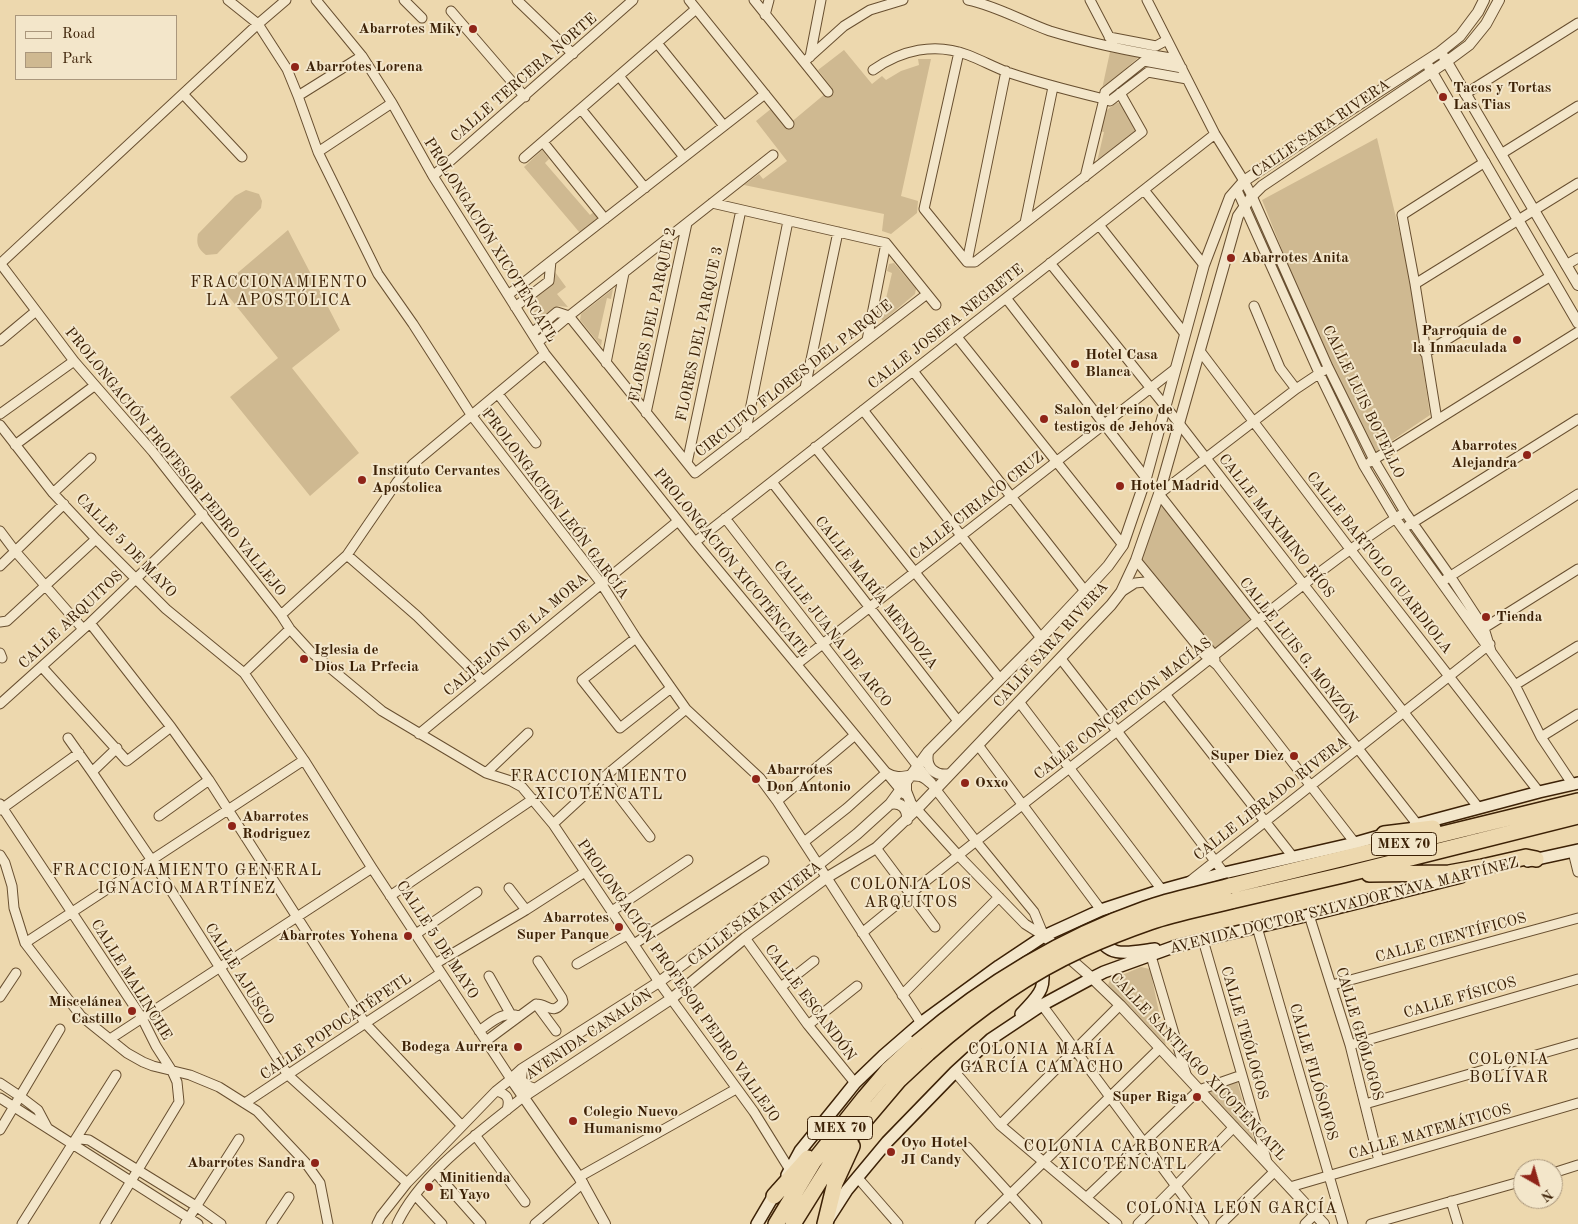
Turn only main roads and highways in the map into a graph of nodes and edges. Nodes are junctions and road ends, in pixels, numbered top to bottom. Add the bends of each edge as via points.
1 (1575, 784) edge
2 (1578, 801) edge
3 (1578, 816) edge
4 (1479, 825) junction
5 (1384, 834) junction
6 (1575, 851) edge
7 (1536, 859) junction
8 (1343, 874) junction
9 (1228, 887) junction
10 (1125, 902) junction
11 (1176, 946) junction
12 (999, 966) junction
13 (1010, 1026) junction
14 (923, 1048) junction
15 (865, 1096) junction
16 (873, 1111) junction
17 (774, 1196) junction
18 (757, 1224) edge
19 (776, 1224) edge
20 (793, 1224) edge
21 (825, 1224) edge

1 - 5 main road, AVENIDA DOCTOR SALVADOR NAVA MARTÍNEZ
2 - 4 highway, AVENIDA DOCTOR SALVADOR NAVA MARTÍNEZ / MEX 70
3 - 8 highway, AVENIDA DOCTOR SALVADOR NAVA MARTÍNEZ / MEX 70
4 - 5 highway
4 - 9 highway, AVENIDA DOCTOR SALVADOR NAVA MARTÍNEZ / MEX 70
5 - 9 main road, AVENIDA DOCTOR SALVADOR NAVA MARTÍNEZ via 1293,857
6 - 7 main road, AVENIDA DOCTOR SALVADOR NAVA MARTÍNEZ
7 - 8 highway via 1526,857 1449,873
7 - 11 main road, AVENIDA DOCTOR SALVADOR NAVA MARTÍNEZ
8 - 9 highway, AVENIDA DOCTOR SALVADOR NAVA MARTÍNEZ / MEX 70
9 - 10 main road, AVENIDA DOCTOR SALVADOR NAVA MARTÍNEZ via 1188,882
9 - 14 highway, AVENIDA DOCTOR SALVADOR NAVA MARTÍNEZ / MEX 70, bridge via 1152,922 1082,949 1031,977
10 - 11 main road via 1100,919 1101,940 1111,950 1120,953
10 - 12 main road, AVENIDA DOCTOR SALVADOR NAVA MARTÍNEZ via 1044,936
11 - 13 main road, AVENIDA DOCTOR SALVADOR NAVA MARTÍNEZ via 1104,972
12 - 13 main road via 1031,953 1041,963 1044,975 1043,987
12 - 17 main road, AVENIDA DOCTOR SALVADOR NAVA MARTÍNEZ via 921,1023 855,1083 800,1151
13 - 21 main road, AVENIDA DOCTOR SALVADOR NAVA MARTÍNEZ via 955,1072 887,1142 847,1190
14 - 15 highway, AVENIDA DOCTOR SALVADOR NAVA MARTÍNEZ / MEX 70 via 888,1070
14 - 16 highway, AVENIDA DOCTOR SALVADOR NAVA MARTÍNEZ / MEX 70
15 - 17 highway
15 - 19 highway, AVENIDA DOCTOR SALVADOR NAVA MARTÍNEZ / MEX 70 via 814,1161
16 - 20 highway, AVENIDA DOCTOR SALVADOR NAVA MARTÍNEZ / MEX 70 via 838,1152
16 - 21 highway via 849,1151 835,1183
17 - 18 main road, AVENIDA DOCTOR SALVADOR NAVA MARTÍNEZ

